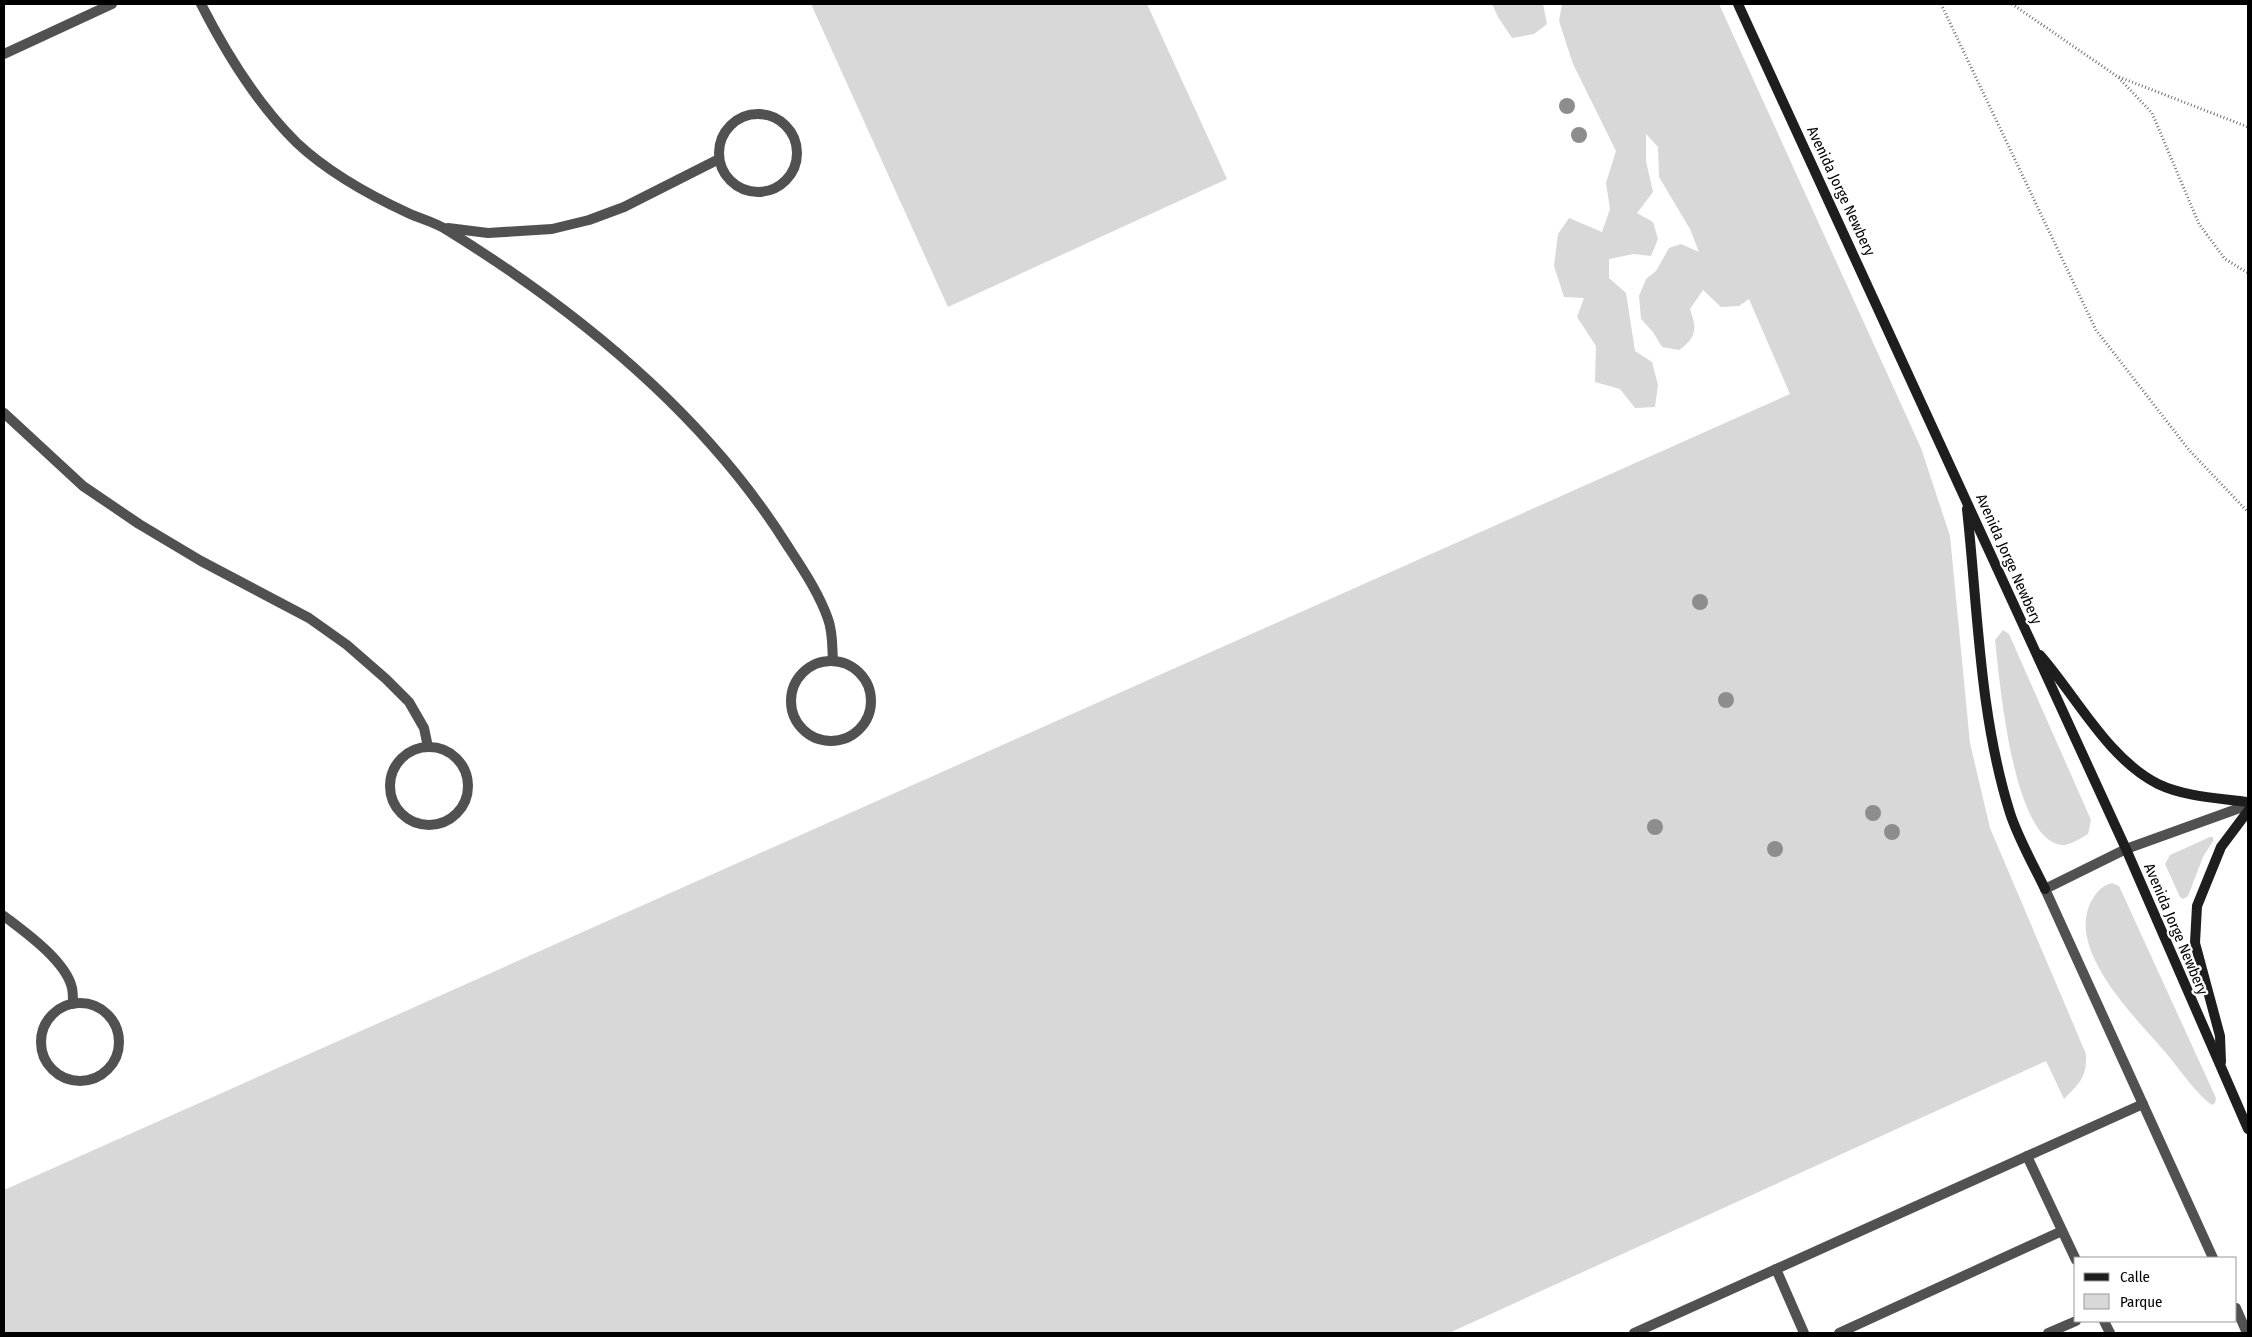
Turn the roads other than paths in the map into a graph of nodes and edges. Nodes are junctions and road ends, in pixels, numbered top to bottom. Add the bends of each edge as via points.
1 (112, 4) edge
2 (201, 4) edge
3 (1738, 4) edge
4 (4, 54) edge
5 (719, 159) junction
6 (445, 228) junction
7 (4, 414) edge
8 (1966, 501) junction
9 (2032, 645) junction
10 (832, 661) junction
11 (428, 747) junction
12 (2248, 803) edge
13 (2248, 811) edge
14 (2126, 849) junction
15 (2045, 888) junction
16 (4, 916) edge
17 (73, 1004) junction
18 (2221, 1068) junction
19 (2143, 1104) junction
20 (2248, 1130) edge
21 (2027, 1156) junction
22 (2062, 1231) junction
23 (2075, 1257) edge
24 (2213, 1257) edge
25 (1776, 1269) junction
26 (2237, 1310) edge
27 (2074, 1322) edge
28 (1634, 1333) edge
29 (1804, 1333) edge
30 (1839, 1333) edge
31 (2048, 1333) edge
32 (2247, 1333) edge

1 - 4 street
2 - 6 street via 239,71 297,142 328,169 367,193
3 - 8 main road, Avenida Jorge Newbery
5 - 5 street via 724,133 743,116 756,114 769,115 786,126 796,142 798,155 788,179 766,192 753,193 730,181
5 - 6 street via 624,207 589,220 552,229 488,233
6 - 10 street via 583,324 683,414 768,516 802,568 828,619
7 - 11 street via 84,486 139,524 309,618 347,645 409,702 424,728
8 - 9 main road, Avenida Jorge Newbery
8 - 15 main road via 1985,696 1997,762 2011,814
9 - 12 main road via 2102,734 2141,774 2160,785 2178,790
9 - 14 main road, Avenida Jorge Newbery
10 - 10 street via 842,662 863,676 870,700 869,712 862,725 839,740 812,736 801,728 791,702 792,689 806,668 818,662
11 - 11 street via 440,748 461,762 468,786 461,810 440,824 427,826 405,817 391,798 390,786 397,763 416,749
12 - 14 street
13 - 18 main road via 2221,847 2197,906 2195,943 2220,1036
14 - 15 street
14 - 18 main road, Avenida Jorge Newbery
15 - 19 street
16 - 17 street via 50,954 72,987
17 - 17 street via 94,1005 106,1012 119,1034 116,1059 109,1070 85,1082 60,1077 47,1062 41,1044 42,1031 48,1019 57,1010
18 - 20 main road, Avenida Jorge Newbery
19 - 21 street
19 - 24 street
21 - 22 street
21 - 25 street
22 - 23 street
22 - 30 street
25 - 28 street
25 - 29 street
26 - 32 street
27 - 31 street

